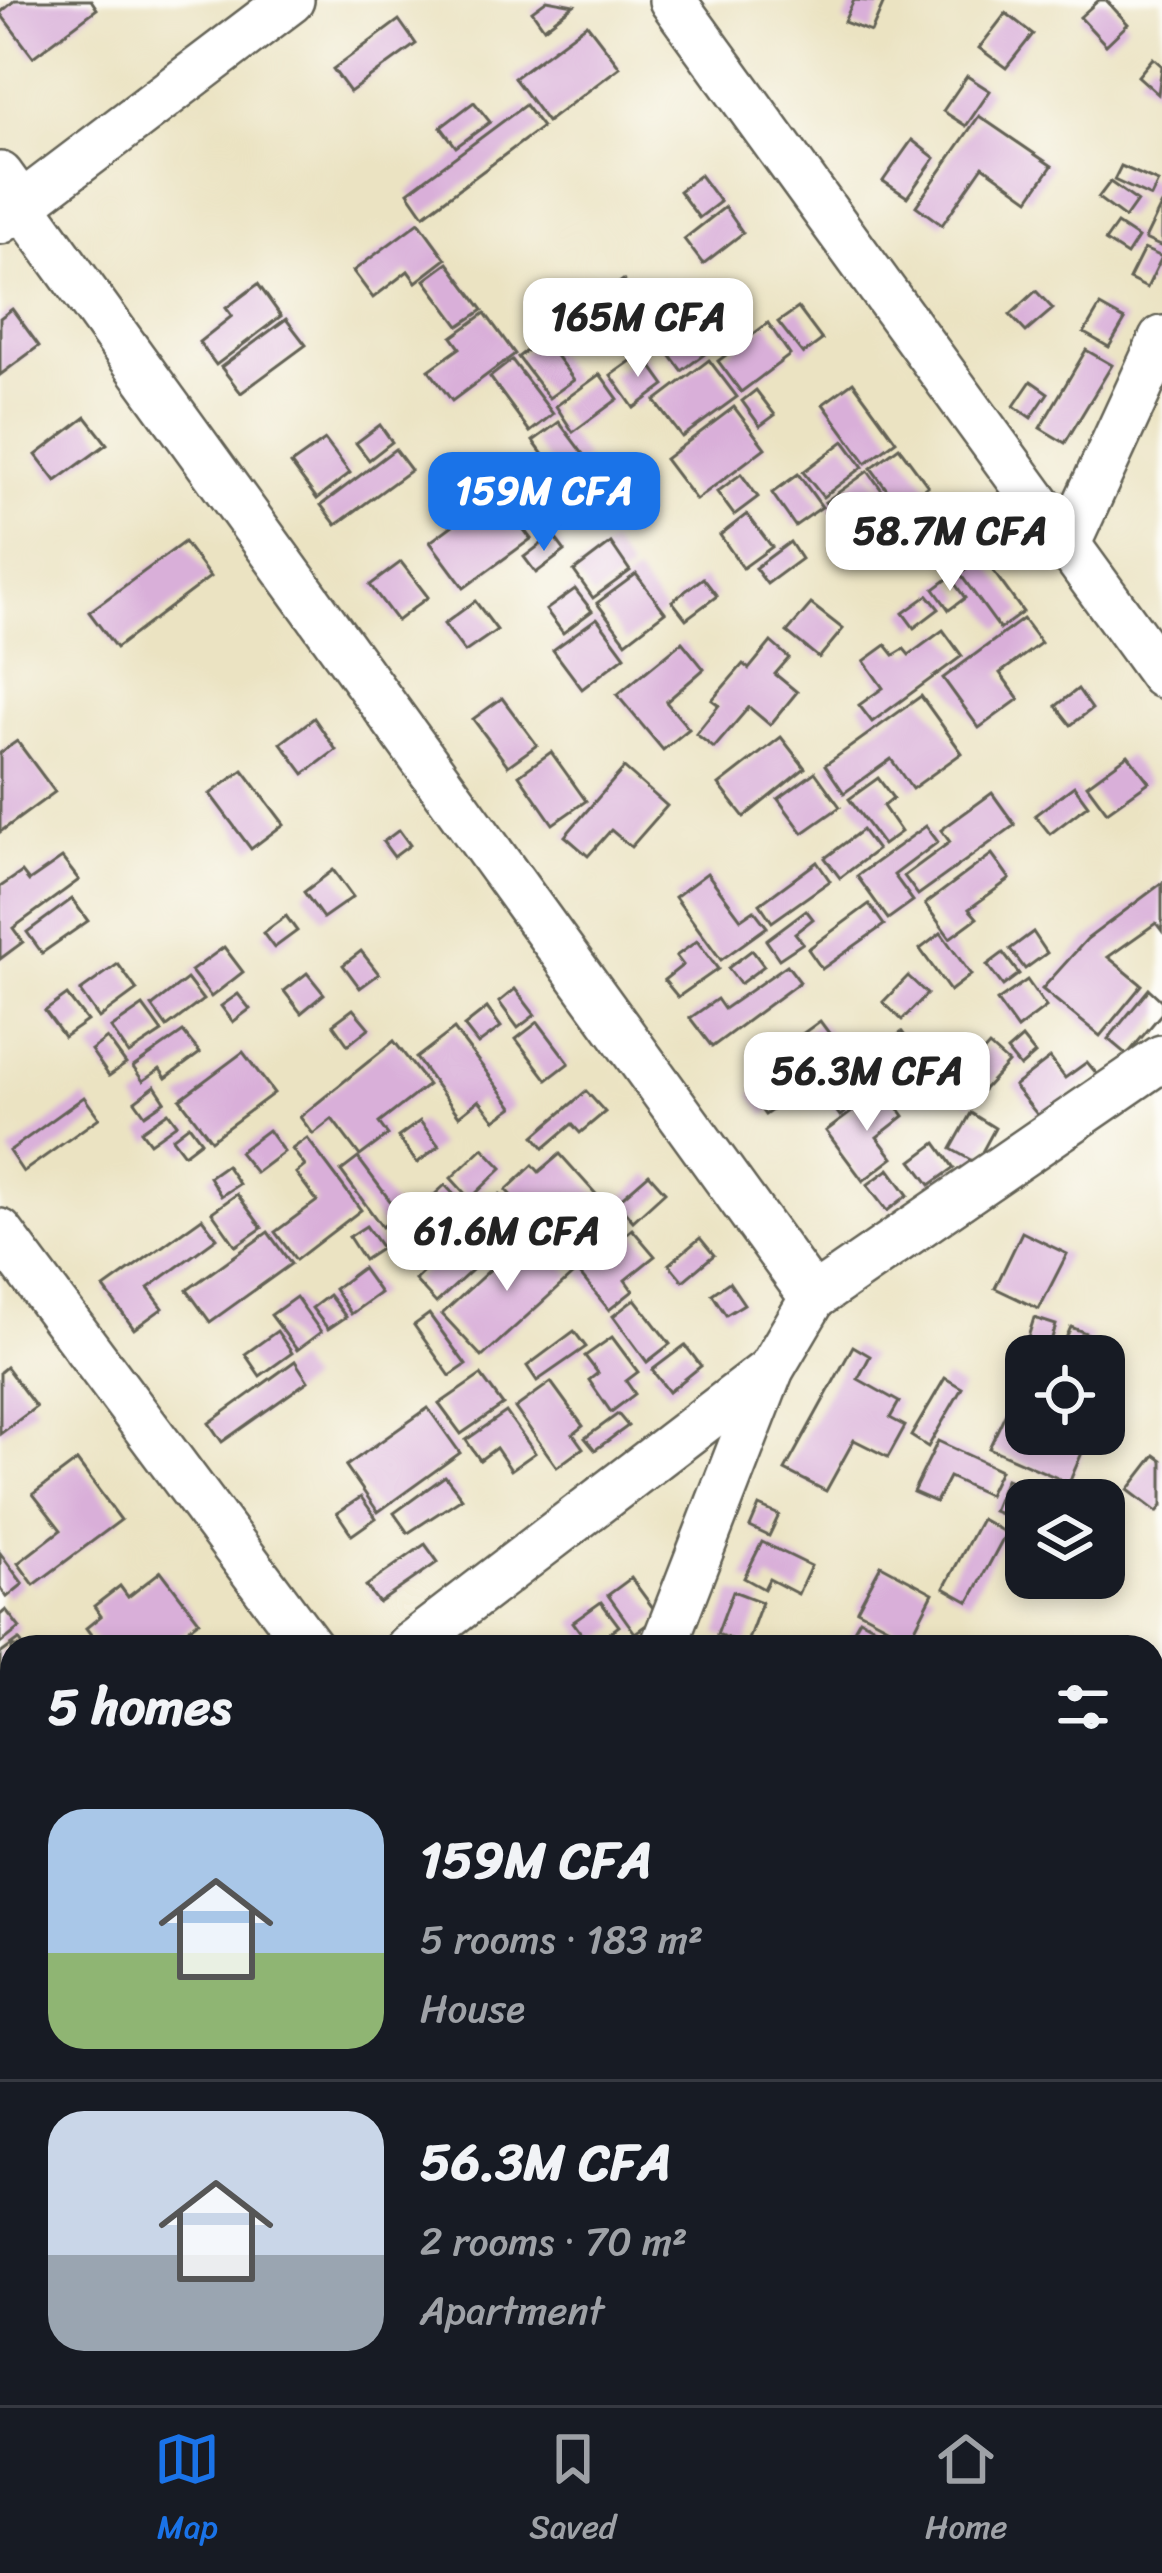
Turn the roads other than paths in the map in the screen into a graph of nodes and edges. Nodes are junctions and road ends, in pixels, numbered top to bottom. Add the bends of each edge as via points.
1 (290, 0) edge
2 (673, 0) edge
3 (7, 200) edge
4 (1162, 339) edge
5 (1068, 542) junction
6 (1162, 675) edge
7 (1162, 1058) edge
8 (0, 1232) edge
9 (813, 1298) junction
10 (771, 1369) junction
11 (301, 1635) edge
12 (424, 1635) edge
13 (668, 1635) edge

1 - 3 street
2 - 5 street
3 - 9 street
4 - 5 street
5 - 6 street
7 - 9 street
8 - 11 street
9 - 10 street
10 - 12 street
10 - 13 street

